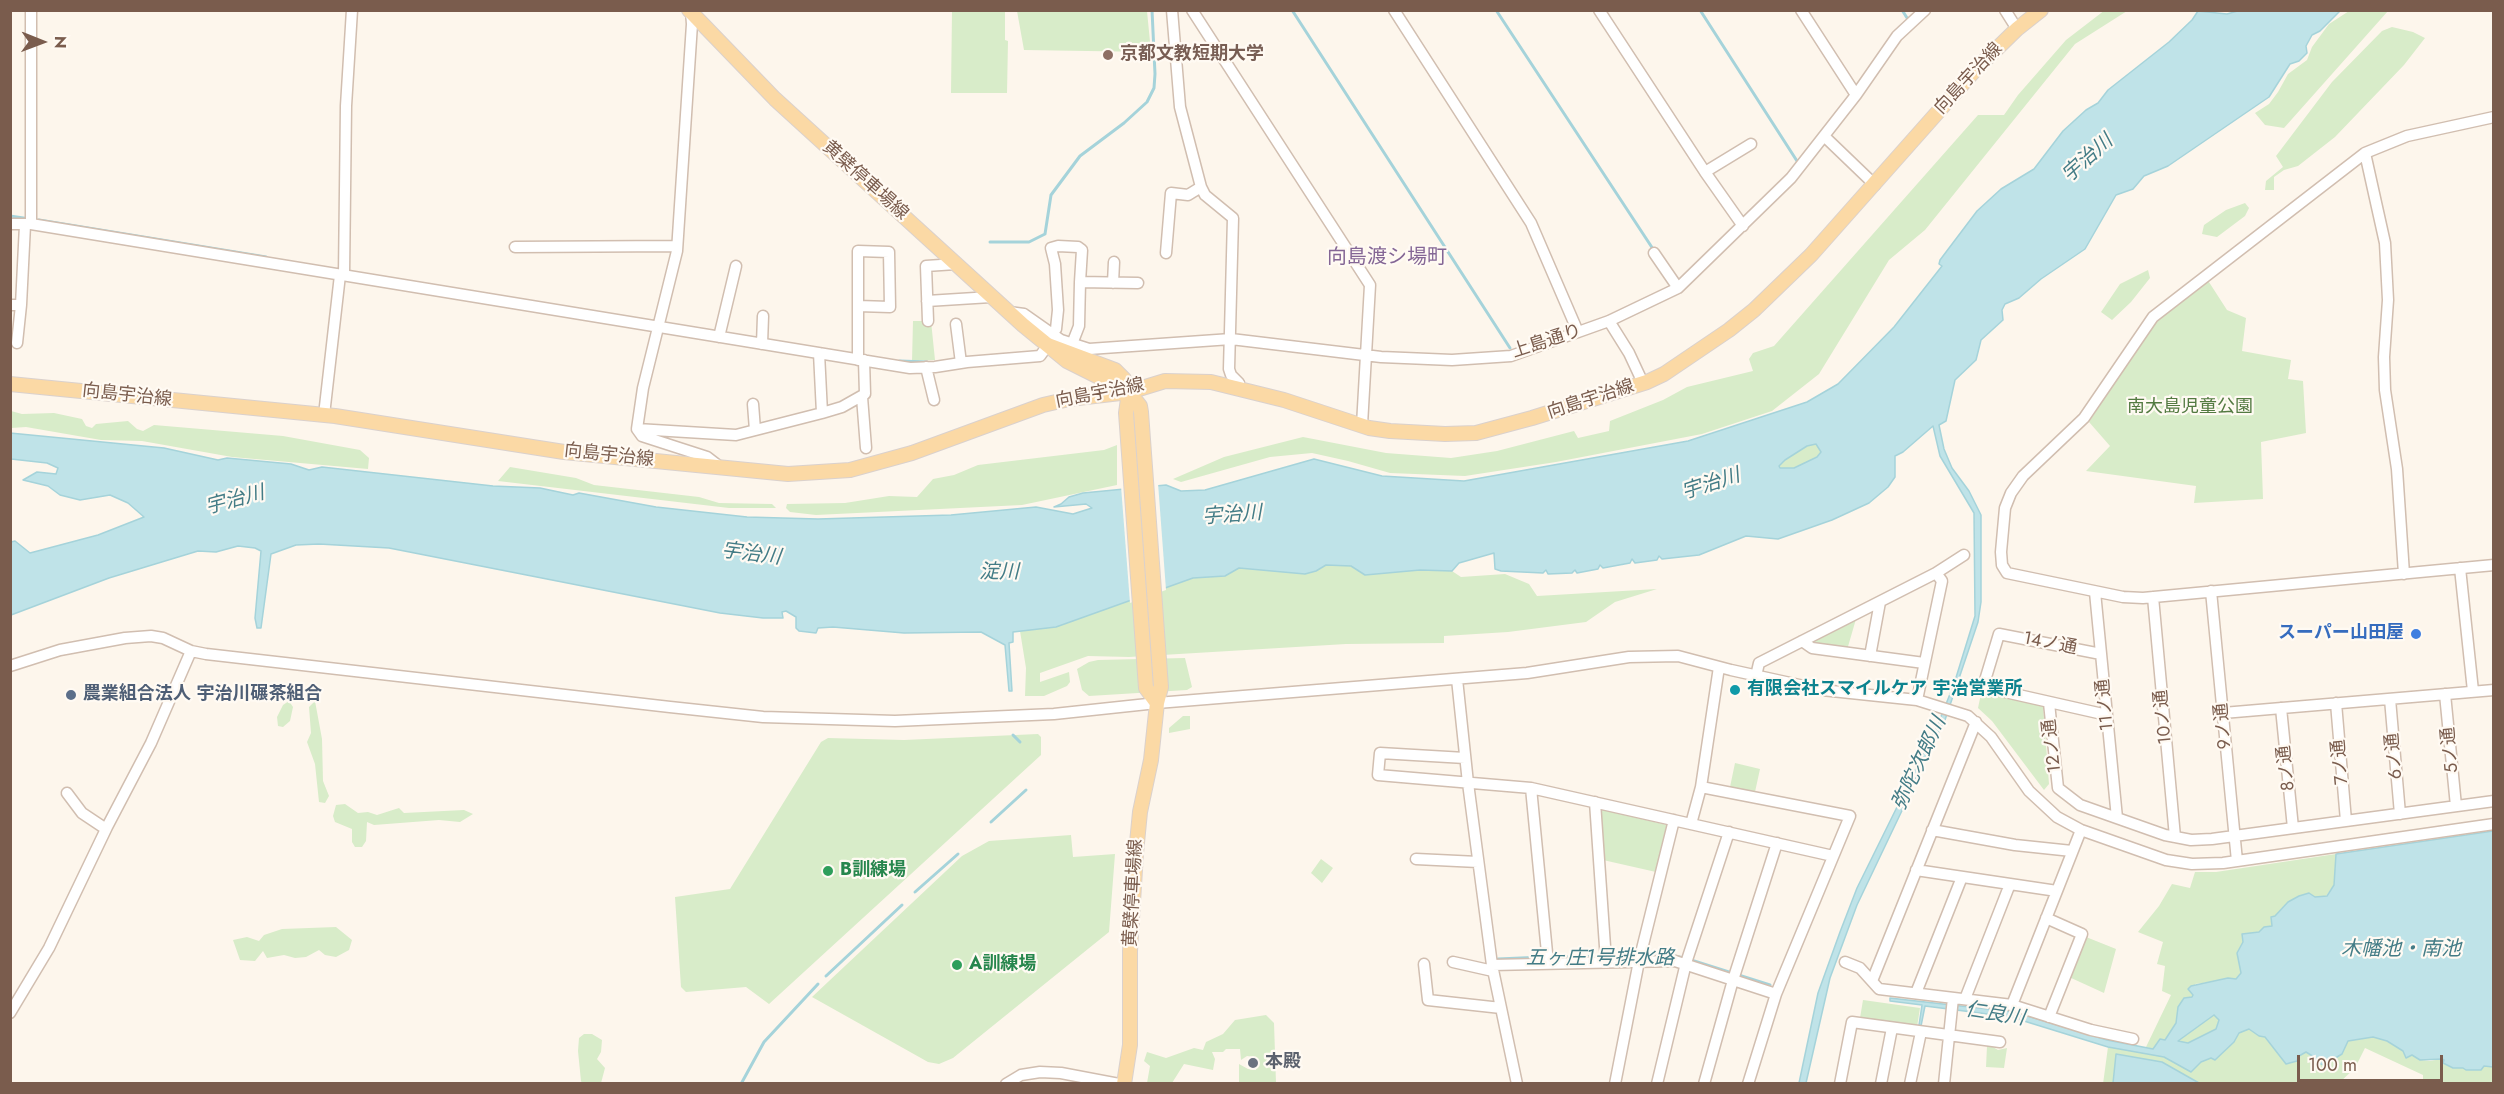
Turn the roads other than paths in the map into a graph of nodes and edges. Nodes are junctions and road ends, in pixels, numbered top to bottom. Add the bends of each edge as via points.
1 (31, 10) edge
2 (352, 10) edge
3 (1172, 10) edge
4 (1192, 10) edge
5 (1394, 10) edge
6 (1599, 10) edge
7 (1801, 10) edge
8 (1925, 10) edge
9 (2005, 10) edge
10 (2040, 10) edge
11 (690, 11) edge
12 (2017, 29) junction
13 (1856, 95) junction
14 (2493, 117) edge
15 (1824, 136) junction
16 (1751, 144) dead end
17 (2366, 153) junction
18 (1705, 172) junction
19 (1875, 184) junction
20 (1201, 187) junction
21 (30, 221) junction
22 (10, 224) edge
23 (1743, 226) junction
24 (677, 246) junction
25 (515, 247) dead end
26 (1166, 253) dead end
27 (1654, 253) dead end
28 (1114, 262) dead end
29 (956, 264) junction
30 (736, 266) dead end
31 (343, 272) junction
32 (1080, 282) junction
33 (1113, 283) junction
34 (1138, 284) dead end
35 (1678, 288) junction
36 (991, 297) junction
37 (927, 301) junction
38 (16, 305) edge
39 (858, 306) junction
40 (763, 316) dead end
41 (928, 321) dead end
42 (1609, 321) junction
43 (658, 323) junction
44 (956, 324) dead end
45 (1578, 332) junction
46 (720, 333) junction
47 (1231, 339) junction
48 (762, 340) junction
49 (1050, 340) junction
50 (17, 343) dead end
51 (1072, 344) junction
52 (819, 353) junction
53 (1365, 356) junction
54 (859, 357) junction
55 (961, 359) junction
56 (926, 367) junction
57 (1093, 373) junction
58 (1643, 383) junction
59 (10, 384) edge
60 (1238, 389) junction
61 (1129, 392) junction
62 (1090, 396) junction
63 (862, 397) junction
64 (934, 400) dead end
65 (753, 404) dead end
66 (822, 413) junction
67 (324, 415) junction
68 (1362, 425) junction
69 (636, 429) junction
70 (755, 430) junction
71 (866, 448) dead end
72 (723, 468) junction
73 (1965, 555) dead end
74 (2493, 565) edge
75 (2460, 568) junction
76 (1936, 573) junction
77 (2404, 574) junction
78 (2211, 591) junction
79 (2096, 592) junction
80 (2153, 597) junction
81 (1880, 602) junction
82 (1802, 641) junction
83 (191, 651) junction
84 (2101, 654) junction
85 (1870, 656) junction
86 (1924, 663) junction
87 (10, 666) edge
88 (1719, 667) junction
89 (1756, 676) junction
90 (1458, 679) junction
91 (2493, 690) edge
92 (2473, 692) junction
93 (2445, 694) junction
94 (1155, 695) junction
95 (2390, 699) junction
96 (1917, 700) junction
97 (2049, 703) junction
98 (2336, 703) junction
99 (2281, 708) junction
100 (2223, 713) junction
101 (2107, 715) junction
102 (1976, 722) junction
103 (1465, 758) junction
104 (1468, 783) junction
105 (1701, 787) junction
106 (1531, 788) junction
107 (67, 793) dead end
108 (2493, 801) edge
109 (1595, 802) junction
110 (2456, 806) junction
111 (2400, 814) junction
112 (2117, 818) junction
113 (1674, 820) junction
114 (2346, 821) junction
115 (1691, 824) junction
116 (2493, 824) edge
117 (2293, 828) junction
118 (106, 829) junction
119 (1932, 830) junction
120 (2081, 830) junction
121 (1729, 832) junction
122 (2234, 836) junction
123 (2175, 837) junction
124 (1777, 843) junction
125 (2072, 851) junction
126 (1833, 856) junction
127 (1416, 859) dead end
128 (2237, 861) junction
129 (1478, 862) junction
130 (1916, 870) junction
131 (1962, 877) junction
132 (2010, 884) junction
133 (2057, 891) junction
134 (2046, 918) junction
135 (1640, 957) junction
136 (1605, 958) junction
137 (1548, 959) junction
138 (1687, 960) junction
139 (1453, 962) dead end
140 (1845, 962) dead end
141 (1424, 964) dead end
142 (1492, 968) junction
143 (1735, 976) junction
144 (1872, 981) junction
145 (1776, 993) junction
146 (1916, 993) junction
147 (1965, 999) junction
148 (1953, 1004) junction
149 (2012, 1005) junction
150 (1502, 1008) junction
151 (10, 1013) edge
152 (2049, 1017) junction
153 (1892, 1028) junction
154 (1918, 1031) junction
155 (1949, 1036) junction
156 (2133, 1039) dead end
157 (2000, 1042) dead end
158 (1030, 1078) edge
159 (1080, 1080) edge
160 (1006, 1083) edge
161 (1122, 1083) edge
162 (1517, 1083) edge
163 (1616, 1083) edge
164 (1657, 1083) edge
165 (1704, 1083) edge
166 (1748, 1083) edge
167 (1839, 1083) edge
168 (1881, 1083) edge
169 (1910, 1083) edge
170 (1944, 1083) edge

1 - 21 street
2 - 31 street
3 - 20 street via 1180,107
4 - 53 street via 1370,285
5 - 45 street via 1531,223
6 - 18 street
7 - 13 street
8 - 13 street, 上島通り via 1897,36
9 - 12 street
10 - 12 main road, 向島宇治線
11 - 24 street
11 - 29 main road, 黄檗停車場線 via 774,99
12 - 19 main road, 向島宇治線 via 1976,69
13 - 15 street, 上島通り
14 - 17 street via 2407,136
15 - 19 street
15 - 23 street, 上島通り via 1791,178
16 - 18 street
17 - 77 street via 2385,243 2385,390 2397,469
17 - 79 street via 2153,316 2084,418 2023,476 2011,493 2005,508 2001,552 2007,573
18 - 23 street
19 - 58 main road, 向島宇治線 via 1811,255 1754,310 1703,349
20 - 26 street via 1188,195 1171,193
20 - 47 street via 1233,218
21 - 22 street
21 - 31 street
21 - 38 street
23 - 35 street, 上島通り
24 - 25 street
24 - 43 street
27 - 35 street
28 - 33 street
29 - 36 main road, 黄檗停車場線
29 - 37 street via 926,266
30 - 46 street
31 - 43 street
31 - 67 street
32 - 33 street
32 - 49 street via 1082,250 1051,248 1058,310
32 - 51 street via 1078,326
33 - 34 street
35 - 42 street, 上島通り
36 - 37 street
36 - 49 main road, 黄檗停車場線
37 - 41 street
38 - 50 street
39 - 39 street via 858,251 889,252 890,307
39 - 54 street
40 - 48 street
42 - 45 street, 上島通り
42 - 58 street
43 - 46 street
43 - 69 street
44 - 55 street
45 - 53 street, 上島通り via 1511,356 1452,360
46 - 48 street
47 - 51 street, 上島通り via 1089,349
47 - 53 street, 上島通り
47 - 60 street via 1229,369 1239,383
48 - 52 street
49 - 51 street, 上島通り
49 - 55 street via 1040,356
49 - 57 main road, 黄檗停車場線 via 1067,361
49 - 61 main road, 黄檗停車場線 via 1115,370
52 - 54 street
52 - 66 street
53 - 68 street
54 - 56 street via 910,368
54 - 63 street via 865,394
55 - 56 street
56 - 64 street
57 - 61 main road, 黄檗停車場線
57 - 62 main road via 1095,384
58 - 68 main road, 向島宇治線 via 1476,433 1415,434
59 - 67 main road, 向島宇治線
60 - 61 main road, 向島宇治線 via 1211,382 1166,381
60 - 68 main road, 向島宇治線
61 - 62 main road, 向島宇治線
61 - 94 main road, 黄檗停車場線 via 1133,407 1146,688
62 - 72 main road, 向島宇治線 via 1015,414 912,453 850,470 788,474
63 - 66 street
63 - 71 street
65 - 70 street
66 - 70 street
67 - 72 main road, 向島宇治線 via 564,452
69 - 70 street via 736,435
69 - 72 street via 642,436 707,458
73 - 76 street
74 - 75 street
75 - 77 street
75 - 92 street
76 - 81 street
76 - 86 street via 1942,581
77 - 78 street
78 - 80 street
78 - 100 street, 9ノ通
79 - 80 street
79 - 84 street, 11ノ通
80 - 123 street, 10ノ通
81 - 82 street
81 - 85 street
82 - 85 street via 1812,648
82 - 89 street via 1759,663
83 - 87 street via 163,638 125,638 60,650
83 - 94 street via 726,714 818,720 1053,714
83 - 118 street via 151,743
84 - 97 street, 14ノ通 via 1999,634 1983,687
84 - 101 street, 11ノ通
85 - 86 street
86 - 96 street
88 - 89 street
88 - 90 street via 1686,657 1642,656 1527,674
88 - 105 street
89 - 96 street via 1822,690
90 - 94 street
90 - 103 street
91 - 92 street
92 - 93 street
93 - 95 street
93 - 110 street, 5ノ通
94 - 161 main road, 黄檗停車場線 via 1151,760 1136,853 1130,1046
95 - 98 street
95 - 111 street, 6ノ通
96 - 102 street
97 - 101 street
97 - 112 street, 12ノ通 via 2058,788 2080,805
98 - 99 street
98 - 114 street, 7ノ通
99 - 100 street
99 - 117 street, 8ノ通
100 - 122 street, 9ノ通
101 - 112 street, 11ノ通
102 - 119 street
102 - 120 street via 2044,807
103 - 104 street
103 - 104 street via 1380,753 1378,775
104 - 106 street
104 - 129 street
105 - 115 street
105 - 126 street via 1850,816
106 - 109 street
106 - 137 street
107 - 118 street via 82,813
108 - 110 street
109 - 113 street
109 - 136 street
110 - 111 street
111 - 114 street
112 - 123 street
113 - 115 street
113 - 135 street
114 - 117 street
115 - 121 street
116 - 128 street
117 - 122 street
118 - 151 street via 49,948
119 - 125 street
119 - 130 street
120 - 125 street
120 - 128 street via 2166,860 2200,864
121 - 124 street
121 - 138 street
122 - 123 street via 2191,840
122 - 128 street, 9ノ通
124 - 126 street
124 - 143 street
125 - 133 street
126 - 145 street
127 - 129 street
129 - 142 street
130 - 131 street
130 - 144 street
131 - 132 street
131 - 146 street
132 - 133 street
132 - 147 street
133 - 134 street
134 - 149 street
134 - 152 street via 2082,934
135 - 136 street
135 - 138 street
135 - 163 street
136 - 137 street
137 - 142 street
138 - 143 street
138 - 164 street
139 - 142 street
140 - 144 street via 1860,968
141 - 150 street via 1428,1000
142 - 150 street
143 - 145 street
143 - 165 street
144 - 146 street via 1879,989
145 - 166 street
146 - 148 street
147 - 148 street
147 - 149 street
148 - 155 street
149 - 152 street
150 - 162 street
152 - 156 street
153 - 154 street
153 - 167 street via 1852,1022
153 - 168 street
154 - 155 street
154 - 169 street
155 - 157 street
155 - 170 street
158 - 159 street via 1061,1072
158 - 160 street
159 - 161 street

